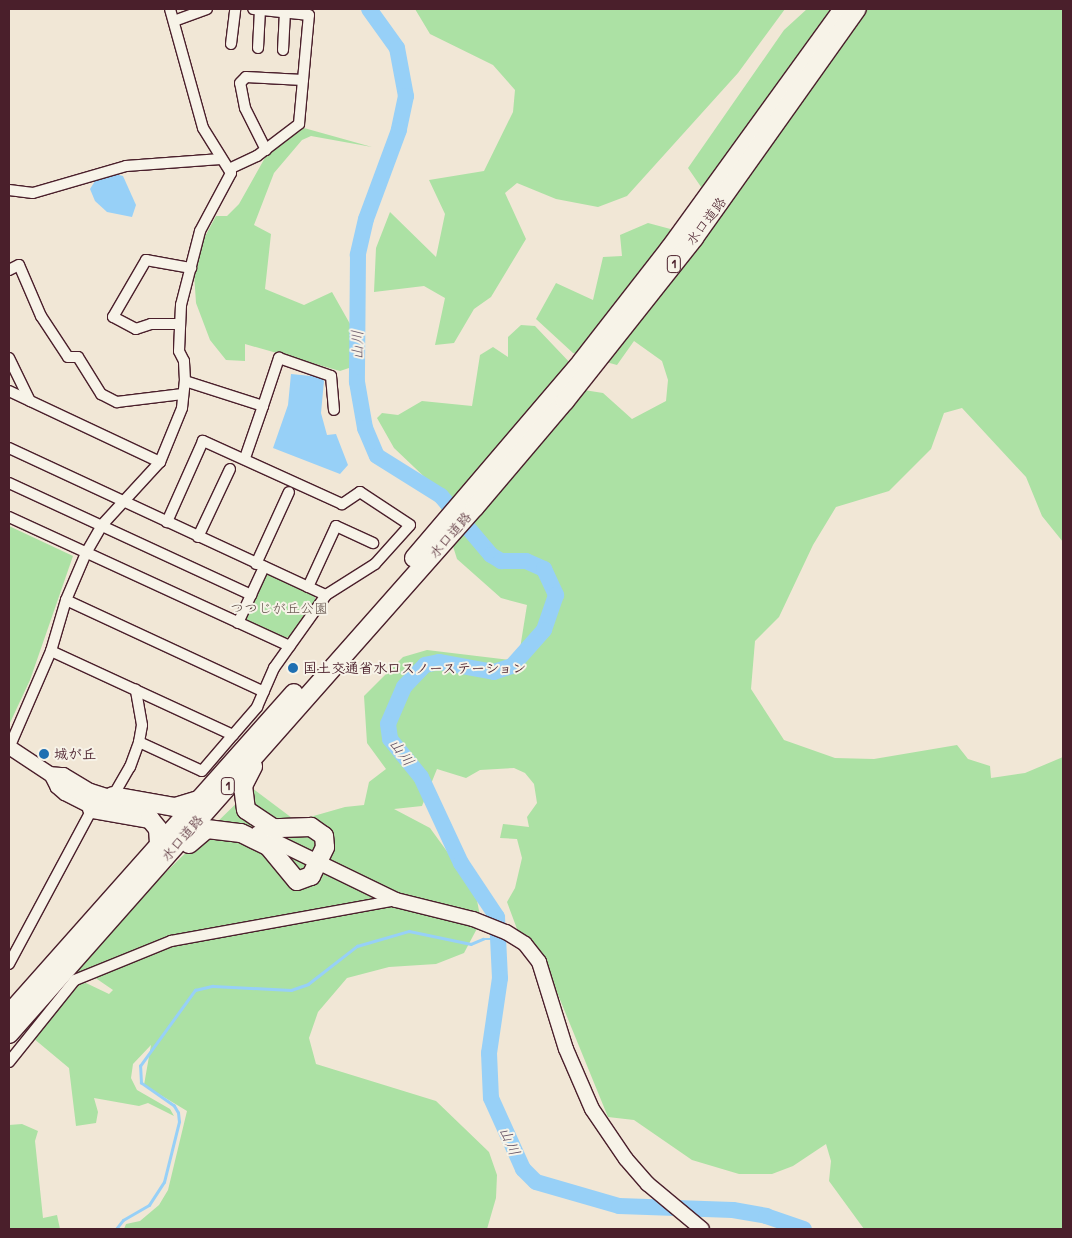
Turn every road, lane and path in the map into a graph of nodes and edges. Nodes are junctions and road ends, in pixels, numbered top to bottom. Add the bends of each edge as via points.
1 (170, 9) edge
2 (235, 9) edge
3 (842, 9) edge
4 (858, 9) edge
5 (201, 10) edge
6 (260, 10) edge
7 (285, 13) junction
8 (174, 21) junction
9 (231, 44) dead end
10 (258, 48) dead end
11 (283, 50) dead end
12 (303, 80) junction
13 (266, 150) junction
14 (221, 159) junction
15 (229, 169) junction
16 (9, 190) edge
17 (191, 268) junction
18 (9, 270) edge
19 (178, 324) junction
20 (9, 358) edge
21 (185, 381) junction
22 (9, 391) edge
23 (183, 394) junction
24 (30, 401) junction
25 (263, 406) junction
26 (334, 410) dead end
27 (9, 448) edge
28 (245, 458) junction
29 (160, 462) junction
30 (230, 469) dead end
31 (9, 483) edge
32 (289, 492) dead end
33 (122, 502) junction
34 (471, 502) junction
35 (9, 517) edge
36 (167, 522) junction
37 (102, 525) junction
38 (444, 533) junction
39 (198, 536) junction
40 (373, 543) dead end
41 (86, 553) junction
42 (260, 566) junction
43 (308, 587) junction
44 (250, 595) junction
45 (326, 595) junction
46 (66, 600) junction
47 (238, 623) junction
48 (290, 646) junction
49 (51, 651) junction
50 (136, 690) junction
51 (264, 692) junction
52 (233, 735) junction
53 (139, 742) junction
54 (9, 748) edge
55 (260, 750) junction
56 (48, 772) junction
57 (113, 796) junction
58 (198, 800) junction
59 (92, 809) junction
60 (176, 815) dead end
61 (212, 820) dead end
62 (159, 844) junction
63 (318, 861) junction
64 (149, 876) junction
65 (396, 900) junction
66 (13, 950) edge
67 (9, 964) edge
68 (9, 1014) edge
69 (9, 1034) edge
70 (9, 1062) edge
71 (702, 1229) edge

1 - 8 street
2 - 9 street
3 - 34 highway, 水口道路 / 1 via 670,248
4 - 34 highway, 水口道路 / 1 via 694,238 565,401
5 - 8 street
6 - 7 street
6 - 10 street
7 - 11 street
7 - 12 street via 309,15
8 - 14 street via 203,128
12 - 13 street via 299,124
12 - 13 street via 246,76 240,83 245,108
13 - 15 street
14 - 15 street
14 - 16 street via 126,166 33,193
15 - 17 street via 226,186 200,230
17 - 19 street
17 - 19 street via 146,260 113,317 136,329 151,324
18 - 23 street via 19,265 41,316 68,357 78,357 101,394 117,402
19 - 21 street
20 - 24 street
21 - 23 street
21 - 25 street
22 - 24 street
23 - 29 street via 177,424
24 - 29 street
25 - 26 street via 279,358 331,376
25 - 28 street
27 - 33 street
28 - 36 street via 203,441
28 - 45 street via 342,504 360,492 410,525 375,564
29 - 33 street
30 - 39 street
31 - 37 street
32 - 42 street
33 - 36 street
33 - 37 street
34 - 38 highway, 水口道路 / 1
35 - 41 street
36 - 39 street
37 - 41 street
37 - 44 street
38 - 55 highway, 水口道路 / 1
38 - 58 highway, 水口道路 / 1
39 - 42 street
40 - 43 street via 336,526
41 - 46 street
41 - 47 street
42 - 43 street
42 - 44 street
43 - 45 street
44 - 47 street
45 - 48 street
46 - 49 street
46 - 51 street
47 - 48 street
48 - 51 street via 274,668
49 - 50 street
49 - 54 street
50 - 52 street
50 - 53 street via 142,724
51 - 52 street via 257,707
52 - 53 street via 202,771
53 - 57 street via 130,767
54 - 56 street
55 - 63 highway via 243,786 246,810 273,828 311,827 323,833 326,844
55 - 64 highway, 水口道路 / 1
56 - 57 street via 64,773 91,789
56 - 59 street via 56,788 64,795
56 - 60 street via 77,792 97,800
57 - 58 highway via 175,807
58 - 62 highway, 水口道路 / 1
59 - 62 highway via 150,819 158,829
59 - 66 street
61 - 63 street via 250,830
62 - 68 highway, 水口道路 / 1
63 - 64 highway via 307,880 297,881 260,842 241,832 209,829 199,834 158,874
63 - 65 street
64 - 69 highway, 水口道路 / 1
65 - 70 street via 171,941 75,980 66,987
65 - 71 street via 489,925 525,944 539,962 566,1049 592,1109 626,1159 685,1218
66 - 67 street

